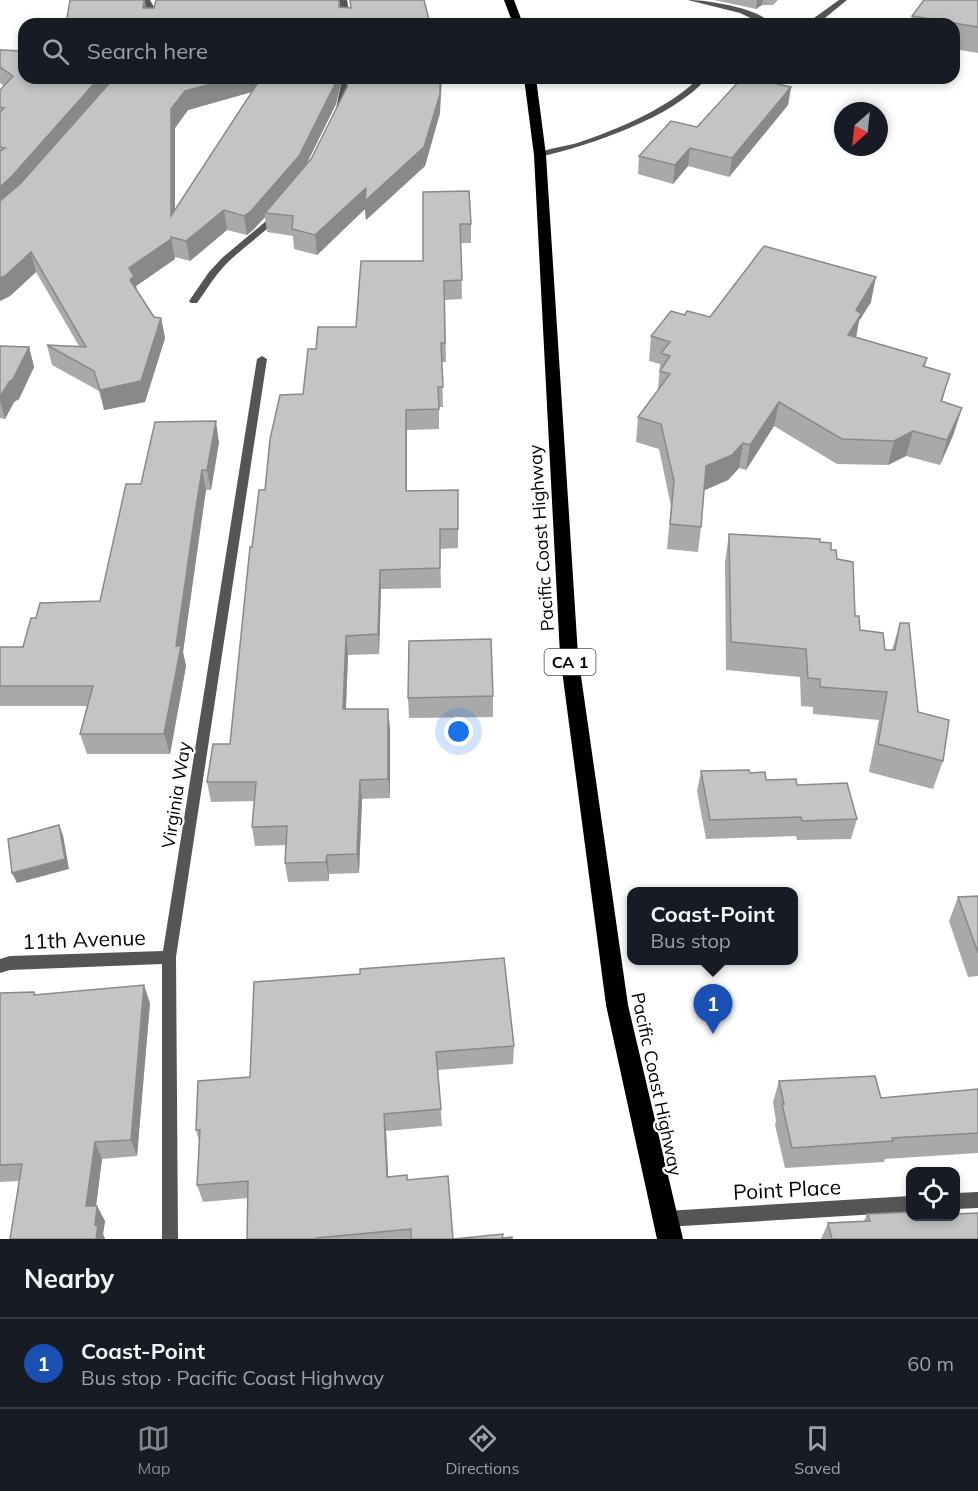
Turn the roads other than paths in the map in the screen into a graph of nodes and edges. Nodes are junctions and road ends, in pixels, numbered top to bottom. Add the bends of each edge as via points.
1 (146, 0) edge
2 (344, 0) edge
3 (509, 0) edge
4 (692, 0) edge
5 (843, 0) edge
6 (153, 18) edge
7 (346, 18) edge
8 (516, 18) edge
9 (758, 18) edge
10 (820, 18) edge
11 (345, 84) edge
12 (531, 84) edge
13 (697, 84) edge
14 (338, 114) edge
15 (540, 155) junction
16 (285, 206) edge
17 (194, 301) dead end
18 (262, 359) dead end
19 (169, 957) junction
20 (0, 966) edge
21 (978, 1200) edge
22 (960, 1201) edge
23 (906, 1204) edge
24 (666, 1219) junction
25 (170, 1239) edge
26 (670, 1239) edge

1 - 6 street
2 - 7 street
3 - 8 highway
4 - 9 street
5 - 10 street
11 - 14 street
12 - 15 highway, Pacific Coast Highway / CA 1
13 - 15 street via 651,112 585,143
15 - 24 highway, Pacific Coast Highway / CA 1 via 569,655 617,1005
16 - 17 street via 225,260
18 - 19 street, Virginia Way
19 - 20 street, 11th Avenue
19 - 25 street, Virginia Way
21 - 22 street
23 - 24 street, Point Place
24 - 26 highway, Pacific Coast Highway / CA 1

